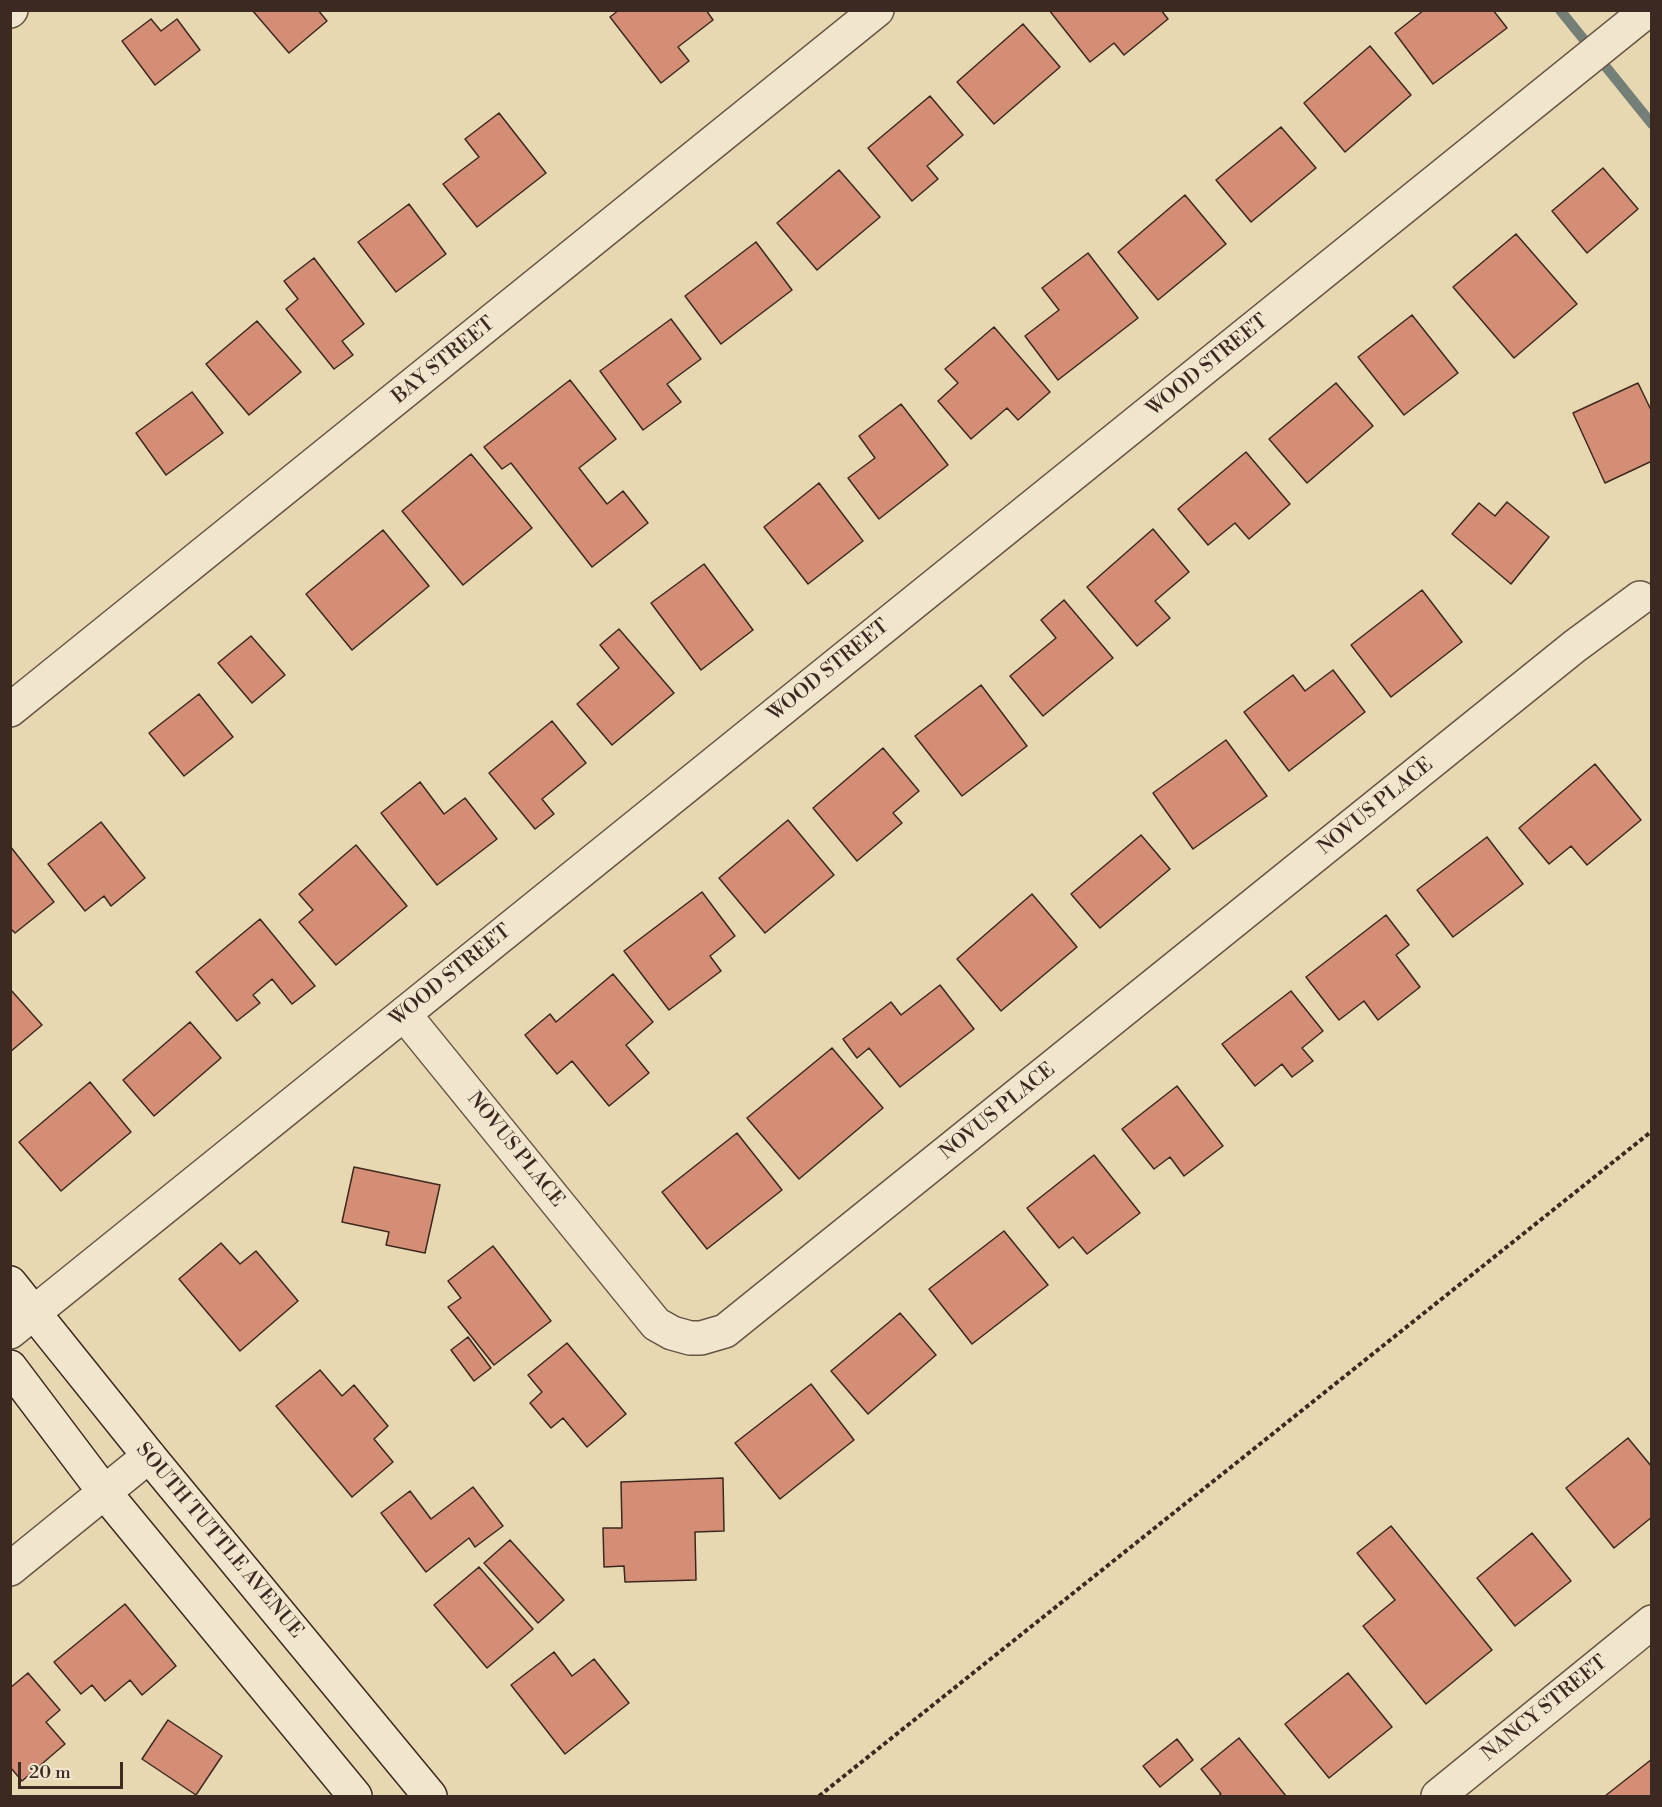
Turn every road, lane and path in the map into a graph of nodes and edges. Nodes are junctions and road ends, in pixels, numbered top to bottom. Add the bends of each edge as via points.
1 (878, 10) edge
2 (1648, 10) edge
3 (1640, 598) dead end
4 (10, 710) edge
5 (405, 1014) junction
6 (1652, 1131) edge
7 (10, 1283) edge
8 (22, 1323) edge
9 (10, 1367) edge
10 (149, 1456) junction
11 (105, 1493) junction
12 (10, 1569) edge
13 (1652, 1622) edge
14 (355, 1797) edge
15 (430, 1797) edge
16 (819, 1797) edge
17 (1438, 1797) edge

1 - 4 street, BAY STREET
2 - 5 street, WOOD STREET
3 - 5 street, NOVUS PLACE via 1575,646 725,1331 690,1338 656,1324
5 - 8 street, WOOD STREET
6 - 16 path
7 - 8 street, SOUTH TUTTLE AVENUE
8 - 10 street, SOUTH TUTTLE AVENUE
9 - 11 street
10 - 11 street
10 - 15 street, SOUTH TUTTLE AVENUE
11 - 12 street
11 - 14 street
13 - 17 street, NANCY STREET

